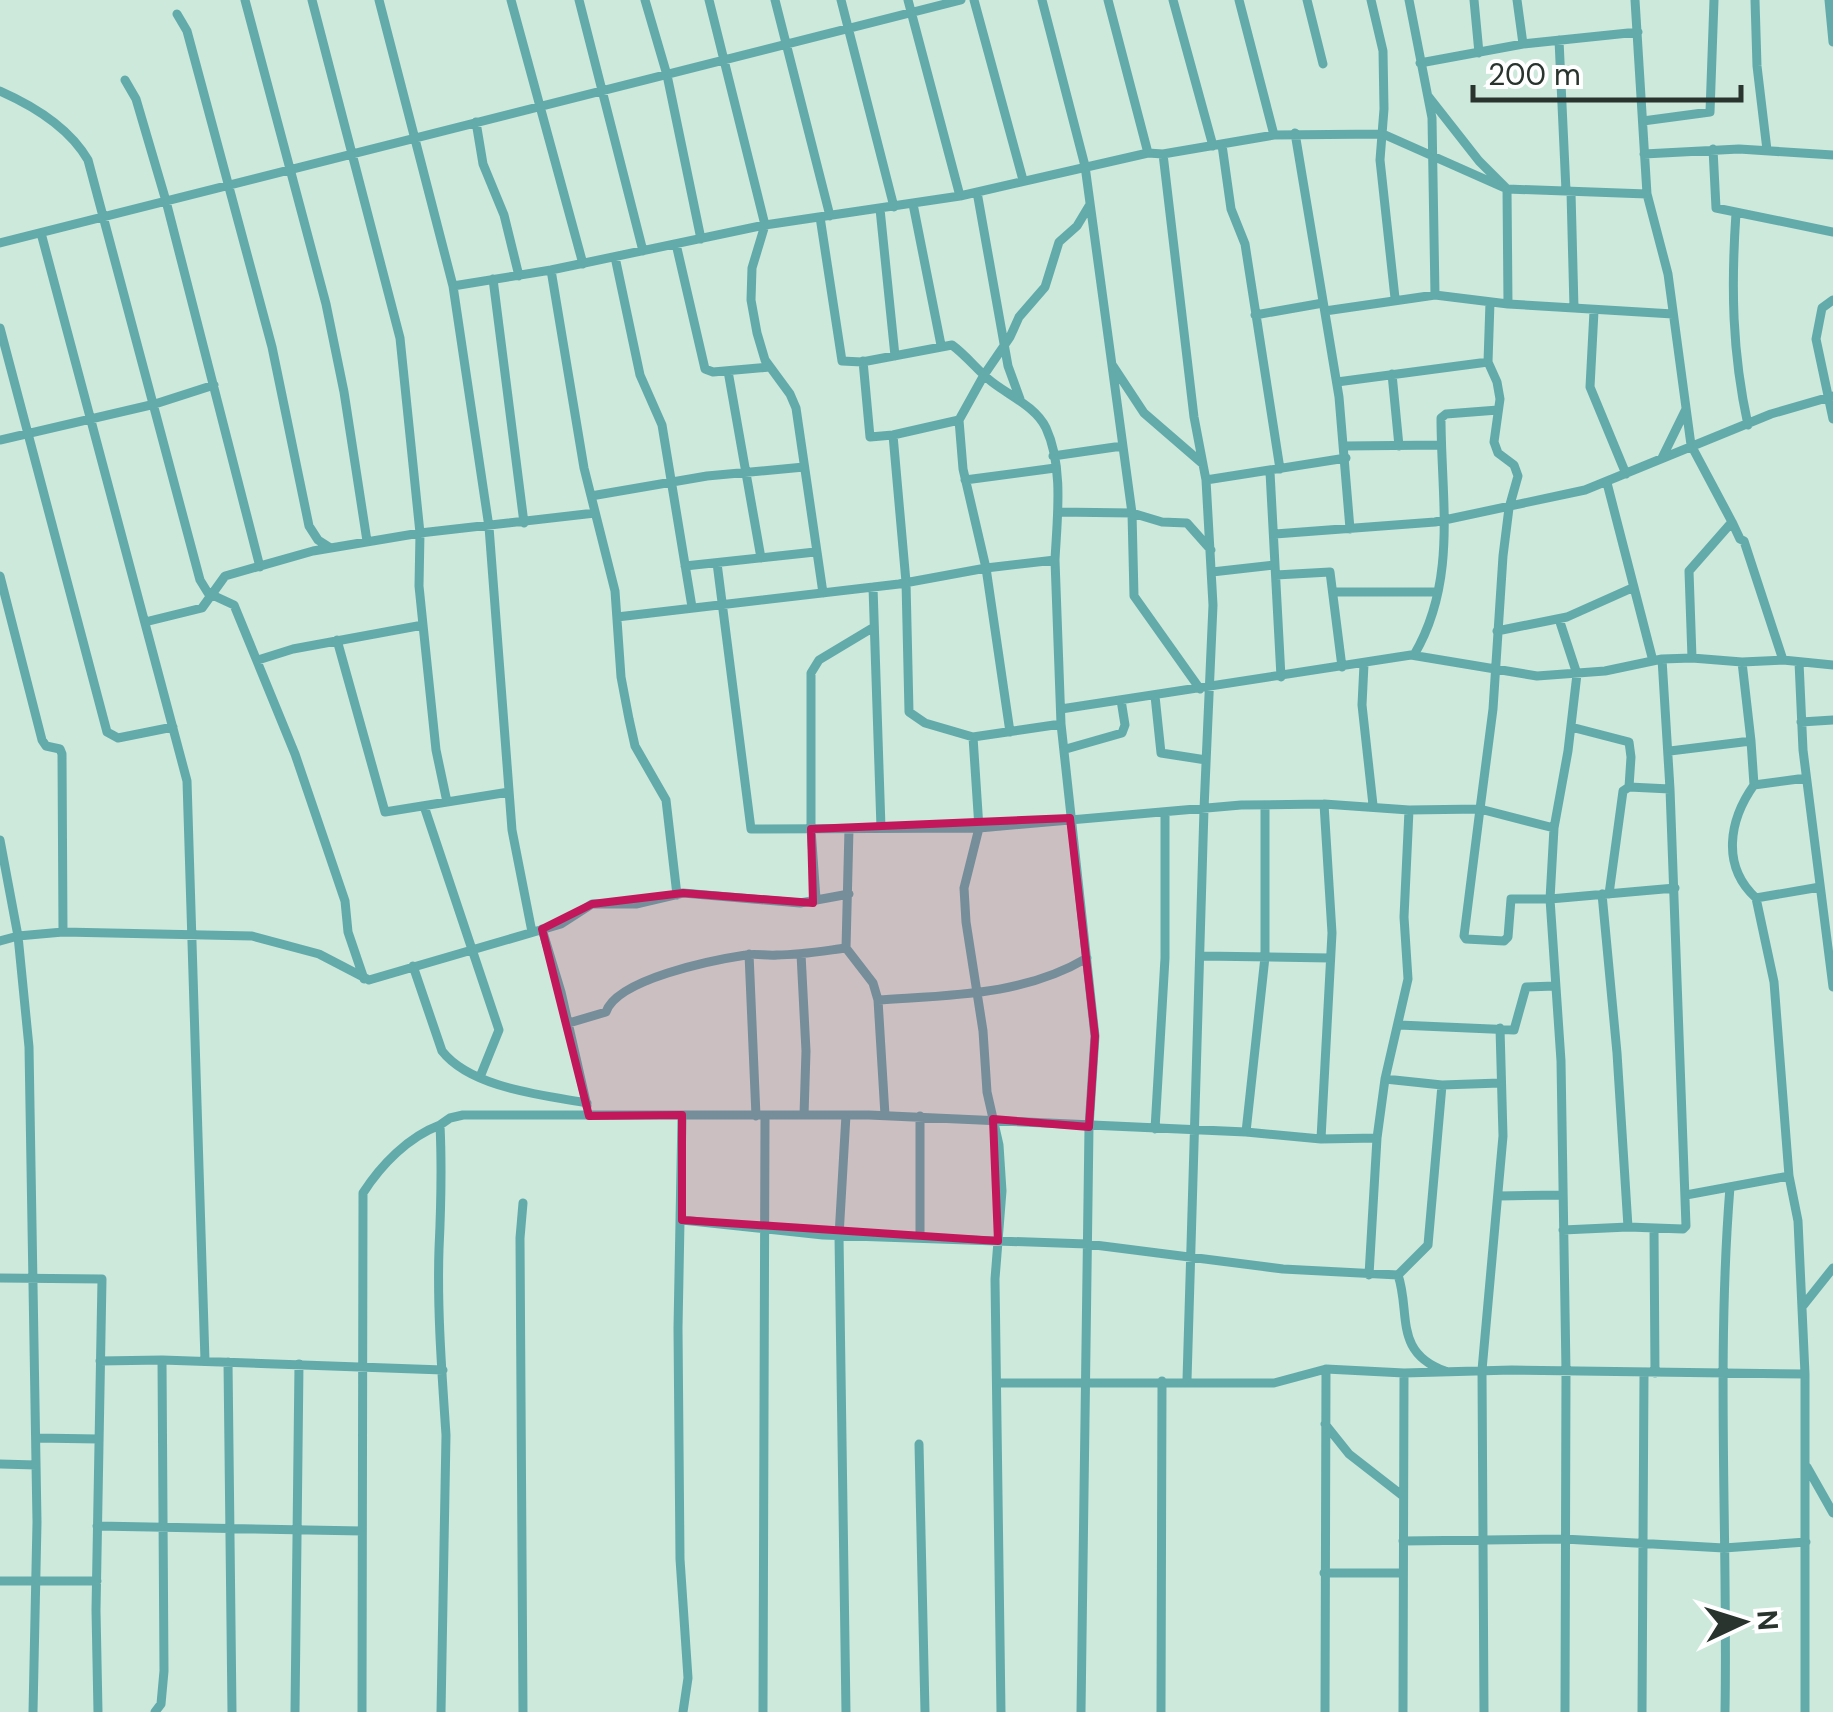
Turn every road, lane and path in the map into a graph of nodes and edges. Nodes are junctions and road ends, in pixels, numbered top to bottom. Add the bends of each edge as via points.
1 (244, 0) edge
2 (312, 0) edge
3 (379, 0) edge
4 (511, 0) edge
5 (579, 0) edge
6 (645, 0) edge
7 (709, 0) edge
8 (774, 0) edge
9 (841, 0) edge
10 (908, 0) edge
11 (960, 0) edge
12 (974, 0) edge
13 (1042, 0) edge
14 (1108, 0) edge
15 (1173, 0) edge
16 (1239, 0) edge
17 (1306, 0) edge
18 (1371, 0) edge
19 (1409, 0) edge
20 (1474, 0) edge
21 (1517, 0) edge
22 (1635, 0) edge
23 (1714, 0) edge
24 (1755, 0) edge
25 (1829, 0) edge
26 (176, 14) dead end
27 (912, 14) junction
28 (849, 31) junction
29 (1638, 32) junction
30 (1559, 40) junction
31 (1833, 42) edge
32 (1524, 44) junction
33 (786, 46) junction
34 (1480, 53) junction
35 (724, 60) junction
36 (1323, 64) dead end
37 (1420, 64) junction
38 (667, 74) junction
39 (126, 80) dead end
40 (602, 90) junction
41 (0, 91) edge
42 (1427, 95) junction
43 (538, 106) junction
44 (1643, 121) junction
45 (476, 122) junction
46 (1294, 134) junction
47 (1383, 134) junction
48 (1274, 135) junction
49 (413, 136) junction
50 (1217, 146) junction
51 (1713, 149) junction
52 (1767, 150) junction
53 (1148, 153) junction
54 (1163, 154) junction
55 (1644, 154) junction
56 (1833, 155) edge
57 (352, 156) junction
58 (1433, 157) junction
59 (1085, 166) junction
60 (290, 172) junction
61 (1023, 180) junction
62 (228, 186) junction
63 (1507, 188) junction
64 (1568, 191) junction
65 (977, 192) junction
66 (1647, 194) junction
67 (960, 196) junction
68 (166, 201) junction
69 (913, 204) junction
70 (1090, 204) junction
71 (894, 207) junction
72 (880, 209) junction
73 (1736, 213) junction
74 (104, 216) junction
75 (825, 216) junction
76 (765, 225) junction
77 (1833, 232) edge
78 (41, 233) junction
79 (701, 239) junction
80 (0, 244) edge
81 (676, 244) junction
82 (643, 251) junction
83 (615, 256) junction
84 (583, 264) junction
85 (551, 270) junction
86 (518, 276) junction
87 (494, 280) junction
88 (453, 286) junction
89 (1436, 295) junction
90 (1395, 298) junction
91 (1833, 300) edge
92 (1490, 302) junction
93 (1508, 304) junction
94 (1324, 307) junction
95 (1574, 308) junction
96 (1594, 310) junction
97 (1673, 314) junction
98 (1256, 315) junction
99 (0, 328) edge
100 (1004, 344) junction
101 (941, 345) junction
102 (894, 356) junction
103 (1109, 360) junction
104 (863, 362) junction
105 (1488, 362) junction
106 (770, 367) junction
107 (728, 372) junction
108 (984, 374) junction
109 (1392, 374) junction
110 (1336, 382) junction
111 (214, 385) junction
112 (1830, 397) edge
113 (1022, 403) junction
114 (155, 404) junction
115 (1686, 409) junction
116 (1498, 410) junction
117 (89, 419) junction
118 (1833, 419) edge
119 (959, 420) junction
120 (1748, 425) junction
121 (27, 434) junction
122 (893, 436) junction
123 (0, 440) edge
124 (1692, 445) junction
125 (1122, 446) junction
126 (1345, 446) junction
127 (1399, 446) junction
128 (1440, 446) junction
129 (1053, 456) junction
130 (1346, 458) junction
131 (1661, 460) junction
132 (1203, 464) junction
133 (804, 467) junction
134 (1055, 468) junction
135 (1275, 471) junction
136 (746, 473) junction
137 (1626, 474) junction
138 (965, 480) junction
139 (1206, 480) junction
140 (672, 483) junction
141 (1607, 483) junction
142 (591, 496) junction
143 (1509, 508) junction
144 (1058, 512) junction
145 (595, 513) junction
146 (1132, 513) junction
147 (1446, 521) junction
148 (1732, 522) junction
149 (524, 523) junction
150 (489, 527) junction
151 (1350, 528) junction
152 (420, 533) junction
153 (1274, 534) junction
154 (367, 540) junction
155 (329, 547) junction
156 (1211, 550) junction
157 (815, 552) junction
158 (761, 558) junction
159 (1055, 560) junction
160 (717, 562) junction
161 (686, 566) junction
162 (260, 567) junction
163 (986, 568) junction
164 (1276, 570) junction
165 (1212, 572) junction
166 (0, 576) edge
167 (906, 582) junction
168 (873, 586) junction
169 (1632, 588) junction
170 (822, 592) junction
171 (1333, 592) junction
172 (1438, 592) junction
173 (213, 596) junction
174 (722, 604) junction
175 (692, 608) junction
176 (617, 616) junction
177 (1559, 619) junction
178 (145, 622) junction
179 (423, 625) junction
180 (874, 627) junction
181 (1498, 632) junction
182 (337, 640) junction
183 (1414, 655) junction
184 (1692, 658) junction
185 (258, 660) junction
186 (1657, 660) junction
187 (1784, 660) junction
188 (1742, 662) junction
189 (1799, 662) junction
190 (1364, 664) junction
191 (1833, 664) edge
192 (1342, 667) junction
193 (1496, 670) junction
194 (1577, 674) junction
195 (1282, 676) junction
196 (1205, 688) junction
197 (1155, 696) junction
198 (1122, 700) junction
199 (1061, 709) junction
200 (1833, 720) edge
201 (1801, 722) junction
202 (1061, 724) junction
203 (173, 726) junction
204 (1571, 727) junction
205 (1010, 732) junction
206 (973, 737) junction
207 (1751, 741) junction
208 (1066, 749) junction
209 (1670, 751) junction
210 (1206, 760) junction
211 (1806, 778) junction
212 (1754, 785) junction
213 (1629, 787) junction
214 (1670, 790) junction
215 (508, 792) junction
216 (447, 802) junction
217 (1265, 804) junction
218 (1324, 804) junction
219 (1373, 805) junction
220 (424, 806) junction
221 (1204, 809) junction
222 (1480, 809) junction
223 (1408, 810) junction
224 (1165, 812) junction
225 (1070, 818) junction
226 (881, 828) junction
227 (979, 828) junction
228 (1554, 828) junction
229 (811, 829) junction
230 (849, 829) junction
231 (0, 840) edge
232 (1675, 888) junction
233 (1820, 888) junction
234 (677, 894) junction
235 (848, 894) junction
236 (1606, 894) junction
237 (1756, 898) junction
238 (816, 899) junction
239 (1550, 899) junction
240 (538, 931) junction
241 (63, 932) junction
242 (190, 934) junction
243 (18, 936) junction
244 (0, 940) edge
245 (1830, 946) edge
246 (846, 948) junction
247 (471, 950) junction
248 (749, 954) junction
249 (801, 954) junction
250 (1201, 956) junction
251 (1265, 956) junction
252 (1087, 958) junction
253 (1330, 958) junction
254 (413, 966) junction
255 (364, 979) junction
256 (1555, 986) junction
257 (1833, 987) edge
258 (977, 992) junction
259 (878, 1000) junction
260 (569, 1023) junction
261 (1399, 1024) junction
262 (1500, 1028) junction
263 (480, 1076) junction
264 (1385, 1078) junction
265 (1500, 1083) junction
266 (1442, 1085) junction
267 (587, 1103) junction
268 (804, 1114) junction
269 (682, 1115) junction
270 (846, 1115) junction
271 (885, 1115) junction
272 (589, 1116) junction
273 (761, 1116) junction
274 (920, 1116) junction
275 (993, 1118) junction
276 (440, 1126) junction
277 (1089, 1127) junction
278 (1155, 1129) junction
279 (1195, 1132) junction
280 (1246, 1132) junction
281 (1377, 1138) junction
282 (1321, 1139) junction
283 (1789, 1176) junction
284 (1730, 1187) junction
285 (1499, 1196) junction
286 (1562, 1196) junction
287 (1686, 1196) junction
288 (524, 1203) dead end
289 (682, 1220) junction
290 (1628, 1227) junction
291 (1654, 1229) junction
292 (765, 1230) junction
293 (1563, 1230) junction
294 (839, 1236) junction
295 (920, 1238) junction
296 (998, 1241) junction
297 (1087, 1244) junction
298 (1189, 1256) junction
299 (1833, 1268) edge
300 (1369, 1275) junction
301 (1398, 1276) junction
302 (0, 1278) edge
303 (35, 1278) junction
304 (1802, 1307) junction
305 (162, 1360) junction
306 (100, 1361) junction
307 (206, 1362) junction
308 (228, 1362) junction
309 (299, 1364) junction
310 (363, 1368) junction
311 (1326, 1369) junction
312 (443, 1370) junction
313 (1482, 1370) junction
314 (1445, 1371) junction
315 (1566, 1371) junction
316 (1404, 1373) junction
317 (1650, 1373) junction
318 (1722, 1374) junction
319 (1804, 1374) junction
320 (1187, 1380) junction
321 (1162, 1381) junction
322 (997, 1382) junction
323 (1085, 1382) junction
324 (1325, 1424) junction
325 (36, 1438) junction
326 (98, 1439) junction
327 (919, 1444) dead end
328 (0, 1464) edge
329 (1806, 1464) junction
330 (36, 1465) junction
331 (1403, 1496) junction
332 (1833, 1513) edge
333 (97, 1526) junction
334 (164, 1528) junction
335 (228, 1530) junction
336 (297, 1530) junction
337 (362, 1532) junction
338 (1564, 1539) junction
339 (1403, 1541) junction
340 (1484, 1541) junction
341 (1642, 1542) junction
342 (1806, 1542) junction
343 (1724, 1548) junction
344 (1324, 1573) junction
345 (1403, 1573) junction
346 (0, 1581) edge
347 (97, 1581) junction
348 (36, 1582) junction
349 (33, 1712) edge
350 (98, 1712) edge
351 (155, 1712) edge
352 (232, 1712) edge
353 (295, 1712) edge
354 (362, 1712) edge
355 (441, 1712) edge
356 (523, 1712) edge
357 (683, 1712) edge
358 (763, 1712) edge
359 (846, 1712) edge
360 (925, 1712) edge
361 (1002, 1712) edge
362 (1081, 1712) edge
363 (1161, 1712) edge
364 (1325, 1712) edge
365 (1403, 1712) edge
366 (1484, 1712) edge
367 (1565, 1712) edge
368 (1642, 1712) edge
369 (1726, 1712) edge
370 (1805, 1712) edge

1 - 60 street
2 - 57 street
3 - 49 street
4 - 43 street
5 - 40 street
6 - 38 street
7 - 35 street
8 - 33 street
9 - 28 street
10 - 27 street
11 - 27 street
12 - 61 street
13 - 59 street
14 - 53 street
15 - 50 street
16 - 48 street
17 - 36 street
18 - 47 street via 1383,50
19 - 37 street
20 - 34 street
21 - 32 street
22 - 29 street
23 - 44 street via 1712,109
24 - 52 street
25 - 31 street
26 - 62 street via 187,30
27 - 28 street
27 - 67 street
28 - 33 street
28 - 71 street
29 - 30 street
29 - 44 street
30 - 32 street
30 - 64 street
32 - 34 street
33 - 35 street
33 - 75 street
34 - 37 street
35 - 38 street
35 - 76 street
37 - 42 street
38 - 40 street
38 - 79 street
39 - 68 street
40 - 43 street
40 - 82 street
41 - 74 street via 74,139 92,169
42 - 58 street
42 - 63 street
43 - 45 street
43 - 84 street
44 - 55 street
45 - 49 street
45 - 86 street
46 - 47 street
46 - 48 street
46 - 94 street
47 - 58 street
47 - 90 street
48 - 50 street
49 - 57 street
49 - 88 street
50 - 54 street
50 - 98 street
51 - 52 street
51 - 55 street
51 - 73 street via 1714,206
52 - 56 street
53 - 54 street
53 - 59 street
54 - 132 street
55 - 66 street
57 - 60 street
57 - 152 street via 400,338
58 - 63 street
58 - 89 street
59 - 61 street
59 - 70 street
60 - 62 street
60 - 154 street via 326,304
61 - 65 street
62 - 68 street
62 - 155 street via 272,347 306,514 313,534
63 - 64 street
63 - 93 street
64 - 66 street
64 - 95 street
65 - 67 street
65 - 100 street
66 - 97 street
67 - 69 street
68 - 74 street
68 - 111 street
69 - 71 street
69 - 101 street
70 - 100 street via 1059,242 1045,287
70 - 103 street
71 - 72 street
72 - 75 street
72 - 102 street
73 - 77 street
73 - 120 street via 1734,354
74 - 78 street
74 - 114 street
75 - 76 street
75 - 104 street via 840,357
76 - 79 street
76 - 106 street via 751,300
78 - 80 street
78 - 117 street
79 - 81 street
81 - 82 street
81 - 107 street via 703,366
82 - 83 street
83 - 84 street
83 - 140 street
84 - 85 street
85 - 86 street
85 - 142 street
86 - 87 street
87 - 88 street
87 - 149 street
88 - 150 street
89 - 90 street
89 - 92 street
90 - 94 street
91 - 112 street via 1822,308 1816,339
92 - 93 street
92 - 105 street
93 - 95 street
94 - 98 street
94 - 110 street
95 - 96 street
96 - 97 street
96 - 137 street via 1590,387
97 - 115 street
98 - 135 street
99 - 121 street
100 - 108 street
100 - 113 street
101 - 102 street
101 - 108 street via 952,344
102 - 104 street
103 - 125 street
103 - 132 street via 1144,413
104 - 122 street via 868,434
105 - 109 street
105 - 116 street via 1499,388
106 - 107 street
106 - 133 street via 794,400
107 - 136 street
108 - 113 street
108 - 119 street
109 - 110 street
109 - 127 street
110 - 126 street
111 - 114 street
111 - 162 street
112 - 118 street
112 - 120 street
113 - 129 street via 1046,428
114 - 117 street
114 - 173 street via 200,580
115 - 124 street
115 - 131 street
116 - 128 street via 1442,416
116 - 143 street via 1495,448 1518,476
117 - 121 street
117 - 178 street
119 - 122 street
119 - 138 street
120 - 124 street
121 - 123 street
121 - 203 street via 107,732 118,738
122 - 167 street
124 - 131 street
124 - 148 street
125 - 129 street
125 - 146 street
126 - 127 street
126 - 130 street
127 - 128 street
128 - 147 street
129 - 134 street
130 - 135 street
130 - 151 street
131 - 137 street
132 - 139 street
133 - 136 street
133 - 157 street
134 - 138 street
134 - 144 street
135 - 139 street
135 - 153 street
136 - 140 street
136 - 158 street
137 - 141 street
138 - 163 street
139 - 156 street
140 - 142 street
140 - 161 street
141 - 143 street
141 - 169 street
142 - 145 street
143 - 147 street
143 - 181 street
144 - 146 street
144 - 159 street
145 - 149 street
145 - 176 street
146 - 156 street via 1190,524
146 - 196 street via 1136,602
147 - 151 street
147 - 172 street
148 - 184 street via 1689,571
148 - 187 street
149 - 150 street
150 - 152 street
150 - 215 street
151 - 153 street
152 - 154 street
152 - 179 street
153 - 164 street
154 - 155 street
155 - 162 street
156 - 165 street
157 - 158 street
157 - 170 street
158 - 160 street
159 - 163 street
159 - 199 street
160 - 161 street
160 - 174 street
161 - 175 street
162 - 173 street via 225,576
163 - 167 street
163 - 205 street
164 - 165 street
164 - 171 street via 1329,571
164 - 195 street
165 - 196 street
166 - 241 street via 42,740 62,754
167 - 168 street
167 - 206 street via 909,712
168 - 170 street
168 - 180 street
169 - 177 street
169 - 186 street
170 - 174 street
171 - 172 street
171 - 192 street
172 - 183 street
173 - 178 street via 202,608
173 - 185 street via 234,606
174 - 175 street
174 - 229 street via 748,826
175 - 176 street
176 - 234 street via 634,746 666,800
177 - 181 street
177 - 194 street
178 - 203 street
179 - 182 street
179 - 216 street
180 - 226 street
180 - 229 street via 818,660 811,674
181 - 193 street
182 - 185 street
182 - 220 street via 382,807 390,814
183 - 190 street
183 - 193 street
184 - 186 street
184 - 188 street
185 - 255 street via 345,901
186 - 194 street
186 - 209 street
187 - 188 street
187 - 189 street
188 - 207 street
189 - 191 street
189 - 201 street
190 - 192 street
190 - 219 street
192 - 195 street
193 - 194 street
193 - 222 street
194 - 204 street
195 - 196 street
196 - 197 street
196 - 210 street
197 - 198 street
197 - 210 street via 1160,754
198 - 199 street
198 - 208 street via 1122,733
199 - 202 street
200 - 201 street
201 - 211 street
202 - 205 street
202 - 208 street
203 - 242 street via 187,781
204 - 213 street via 1628,742
204 - 228 street
205 - 206 street
206 - 227 street
207 - 209 street
207 - 212 street
208 - 225 street
209 - 214 street
210 - 221 street
211 - 212 street
211 - 233 street
212 - 237 street via 1734,819 1732,843
213 - 214 street
213 - 236 street via 1623,791
214 - 232 street
215 - 216 street
215 - 240 street via 519,878
216 - 220 street
217 - 218 street
217 - 221 street
217 - 251 street
218 - 219 street
218 - 253 street
219 - 223 street
220 - 247 street
221 - 224 street
221 - 250 street
222 - 223 street
222 - 228 street
222 - 239 street via 1465,938 1506,940 1511,899
223 - 261 street via 1408,979
224 - 225 street
224 - 278 street
225 - 227 street
225 - 252 street
226 - 227 street
226 - 230 street
227 - 258 street via 964,888
228 - 239 street
229 - 230 street
229 - 238 street
230 - 235 street
231 - 243 street
232 - 236 street
232 - 287 street
233 - 237 street
233 - 245 street
234 - 238 street
234 - 240 street via 636,904 592,904
235 - 238 street
235 - 246 street
236 - 239 street
236 - 290 street
237 - 283 street via 1774,982
239 - 256 street
240 - 247 street
240 - 260 street
241 - 242 street
241 - 243 street
242 - 255 street via 270,940 319,954
242 - 307 street
243 - 244 street
243 - 303 street via 29,1047
245 - 257 street
246 - 249 street
246 - 259 street
247 - 254 street
247 - 263 street via 499,1030
248 - 249 street
248 - 260 street via 639,984 613,999 606,1012
248 - 273 street
249 - 268 street
250 - 251 street
250 - 279 street
251 - 253 street
251 - 280 street
252 - 258 street via 1018,988
252 - 277 street via 1095,1036
253 - 282 street
254 - 255 street
254 - 263 street via 442,1051
256 - 262 street via 1528,986 1516,1029
256 - 286 street
258 - 259 street
258 - 275 street
259 - 271 street
260 - 267 street
261 - 262 street
261 - 264 street
262 - 265 street
263 - 267 street
264 - 266 street
264 - 281 street
265 - 266 street
265 - 285 street
266 - 301 street via 1428,1245
267 - 272 street
268 - 270 street
268 - 273 street
269 - 272 street
269 - 273 street
269 - 289 street
270 - 271 street
270 - 294 street
271 - 274 street
272 - 276 street via 463,1115
273 - 292 street
274 - 275 street
274 - 295 street
275 - 277 street
275 - 296 street via 1002,1190
276 - 310 street via 424,1131 377,1170 363,1193
276 - 312 street
277 - 278 street
277 - 297 street
278 - 279 street
279 - 280 street
279 - 298 street
280 - 282 street
281 - 282 street
281 - 300 street
283 - 284 street
283 - 304 street
284 - 287 street
284 - 318 street
285 - 286 street
285 - 313 street
286 - 293 street
287 - 291 street via 1686,1228
288 - 356 street
289 - 292 street
289 - 357 street via 680,1559 688,1678
290 - 291 street
290 - 293 street
291 - 317 street
292 - 294 street
292 - 358 street
293 - 315 street
294 - 295 street
294 - 359 street
295 - 296 street
296 - 297 street
296 - 322 street
297 - 298 street
297 - 323 street
298 - 300 street
298 - 320 street
299 - 304 street
300 - 301 street
301 - 314 street via 1406,1334 1422,1357
302 - 303 street
303 - 306 street via 102,1279
303 - 325 street
304 - 319 street
305 - 306 street
305 - 307 street
305 - 334 street
306 - 326 street
307 - 308 street
308 - 309 street
308 - 335 street
309 - 310 street
309 - 336 street
310 - 312 street
310 - 337 street
311 - 316 street
311 - 320 street via 1274,1383
311 - 324 street
312 - 355 street
313 - 314 street
313 - 315 street
313 - 340 street
314 - 316 street
315 - 317 street
315 - 338 street
316 - 331 street
317 - 318 street
317 - 341 street
318 - 319 street
318 - 343 street
319 - 329 street
320 - 321 street
321 - 323 street
321 - 363 street
322 - 323 street
322 - 361 street
323 - 362 street
324 - 331 street via 1349,1454
324 - 344 street
325 - 326 street
325 - 330 street
326 - 333 street
327 - 360 street
328 - 330 street
329 - 332 street
329 - 342 street
330 - 348 street
331 - 339 street
333 - 334 street
333 - 347 street
334 - 335 street
334 - 351 street via 163,1694
335 - 336 street
335 - 352 street
336 - 337 street
336 - 353 street
337 - 354 street
338 - 340 street
338 - 341 street
338 - 367 street
339 - 340 street
339 - 345 street
340 - 366 street
341 - 343 street
341 - 368 street
342 - 343 street
342 - 370 street
343 - 369 street
344 - 345 street
344 - 364 street
345 - 365 street
346 - 348 street
347 - 348 street
347 - 350 street
348 - 349 street

